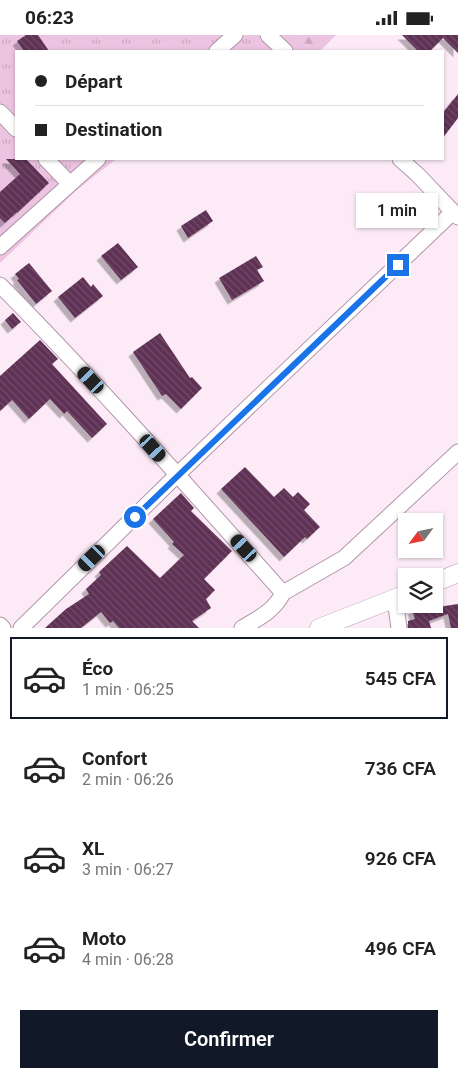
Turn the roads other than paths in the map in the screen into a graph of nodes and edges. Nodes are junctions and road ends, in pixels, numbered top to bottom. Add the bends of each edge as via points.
1 (235, 35) edge
2 (268, 35) edge
3 (218, 50) edge
4 (284, 50) edge
5 (0, 112) edge
6 (15, 128) edge
7 (47, 160) edge
8 (97, 160) edge
9 (401, 160) edge
10 (70, 184) junction
11 (455, 215) edge
12 (0, 247) edge
13 (0, 285) edge
14 (458, 453) edge
15 (178, 475) junction
16 (458, 573) edge
17 (443, 579) edge
18 (283, 593) junction
19 (398, 597) edge
20 (399, 613) edge
21 (0, 625) edge
22 (3, 628) edge
23 (21, 628) edge
24 (242, 628) edge
25 (319, 628) edge
26 (399, 628) edge

1 - 3 street
2 - 4 street
5 - 6 street
7 - 10 street
8 - 10 street
9 - 11 street
10 - 12 street
11 - 15 street
13 - 15 street
14 - 18 street via 344,559
15 - 18 street
15 - 23 street
16 - 17 street
18 - 24 street via 268,612
19 - 25 street
20 - 26 street
21 - 22 street

